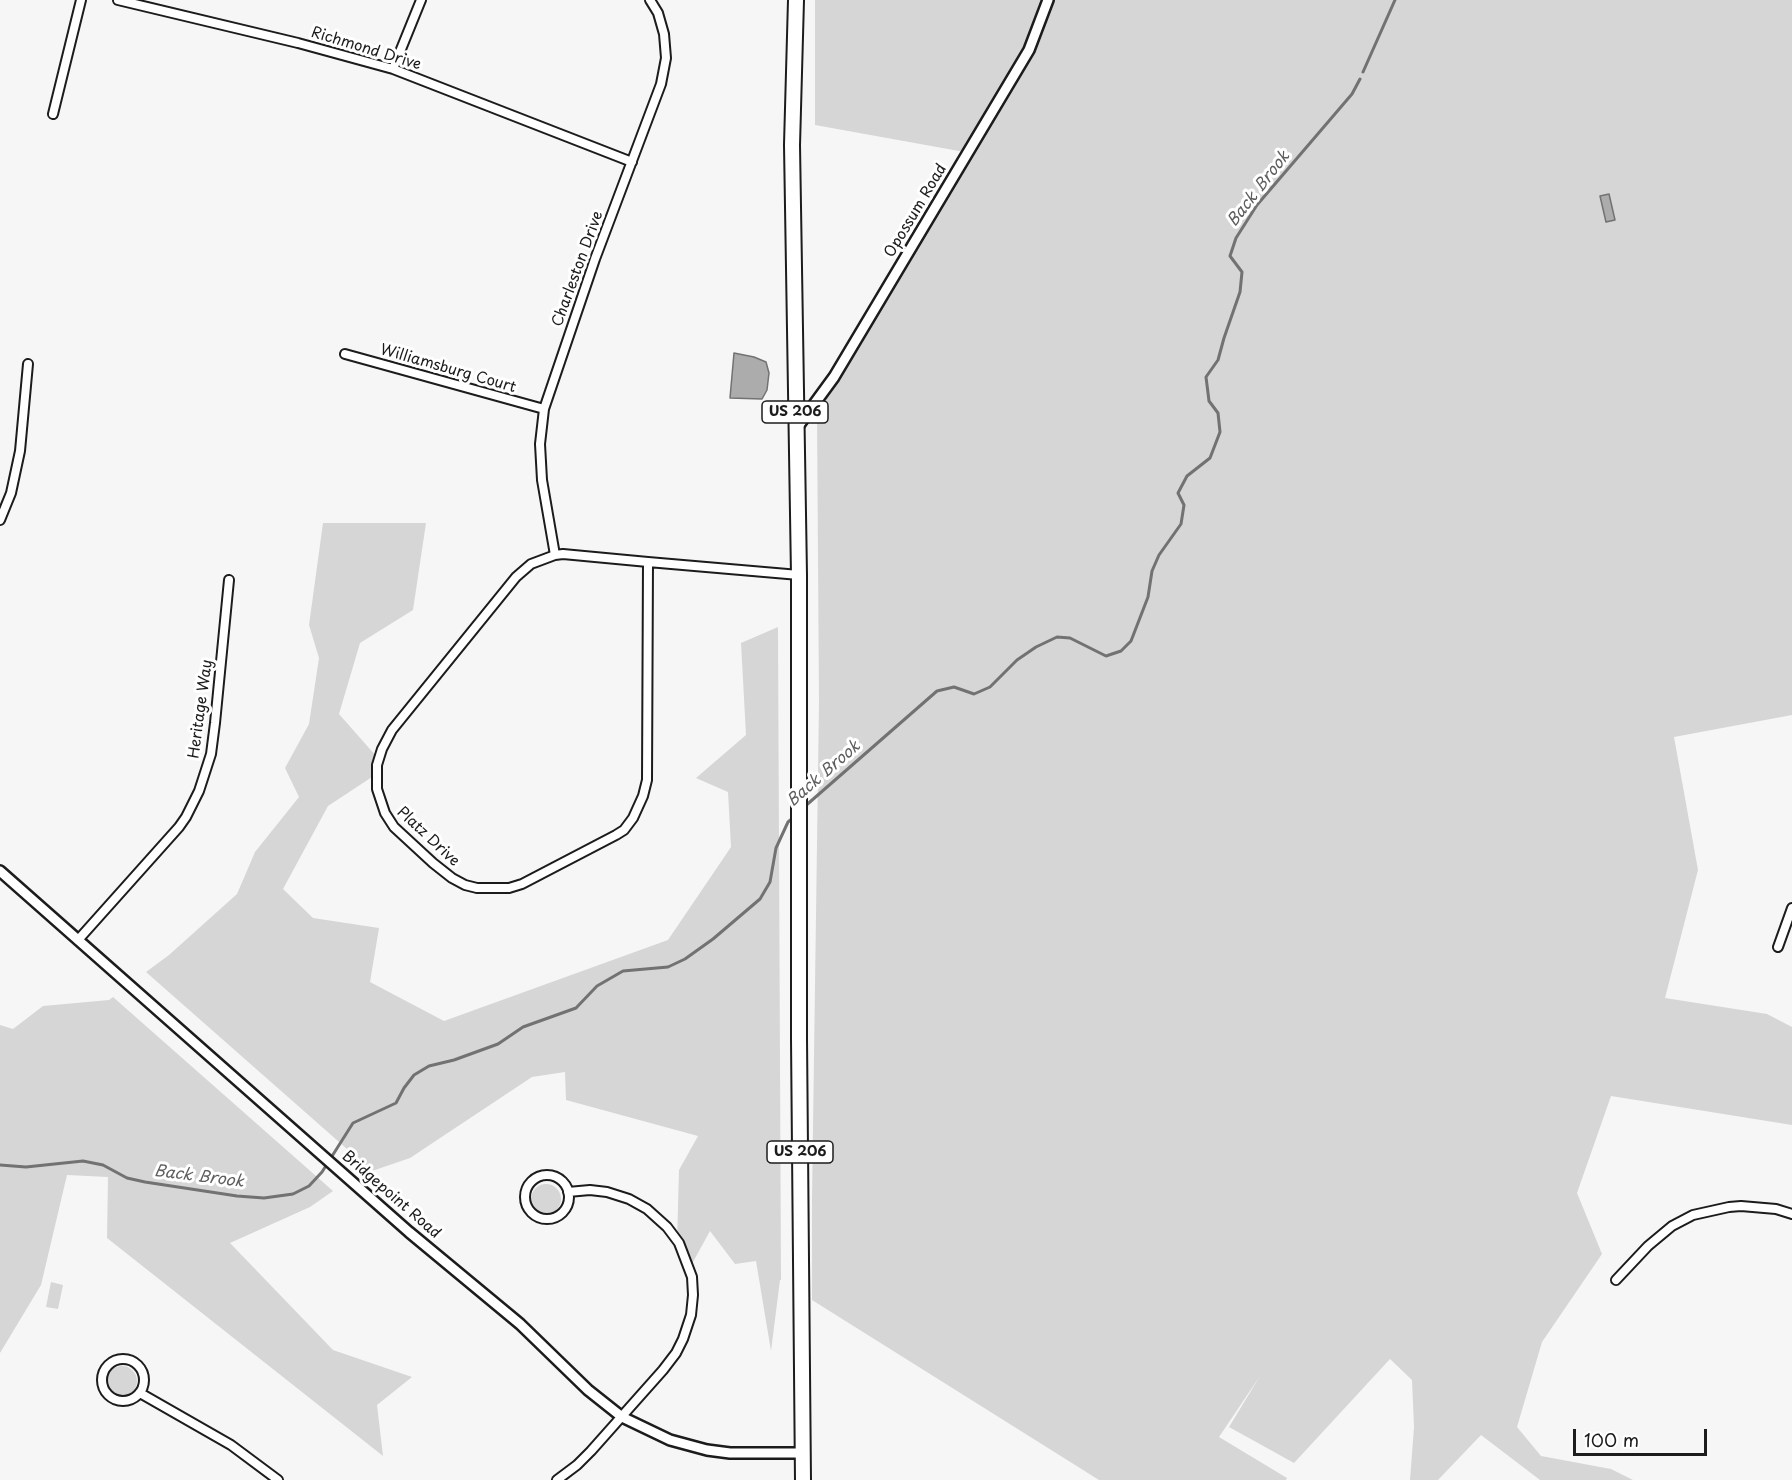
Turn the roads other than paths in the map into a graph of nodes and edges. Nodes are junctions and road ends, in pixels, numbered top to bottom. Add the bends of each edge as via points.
1 (81, 0) edge
2 (118, 0) edge
3 (420, 0) edge
4 (650, 0) edge
5 (796, 0) edge
6 (1048, 0) edge
7 (393, 69) junction
8 (53, 114) dead end
9 (632, 162) junction
10 (345, 354) dead end
11 (28, 364) dead end
12 (544, 409) junction
13 (795, 429) junction
14 (0, 520) edge
15 (555, 555) junction
16 (648, 562) junction
17 (799, 575) junction
18 (230, 580) dead end
19 (0, 871) edge
20 (1792, 908) edge
21 (78, 940) junction
22 (1778, 947) dead end
23 (568, 1192) junction
24 (1792, 1214) edge
25 (1616, 1280) dead end
26 (140, 1393) junction
27 (622, 1417) junction
28 (803, 1454) junction
29 (278, 1480) edge
30 (557, 1480) edge
31 (803, 1480) edge

1 - 8 street
2 - 7 street, Richmond Drive
3 - 7 street
4 - 9 street, Charleston Drive via 664,34 666,58 661,84
5 - 13 highway, US 206 via 792,146
6 - 13 street, Opossum Road via 1029,51 834,378
7 - 9 street, Richmond Drive
9 - 12 street, Charleston Drive
10 - 12 street, Williamsburg Court
11 - 14 street via 20,451 11,493
12 - 15 street, Charleston Drive via 540,444 542,480
13 - 17 highway, US 206
15 - 16 street, Platz Drive
15 - 16 street, Platz Drive via 531,564 516,577 392,730 377,765 377,789 394,827 433,863 465,885 509,888 522,884 616,836 633,818 647,780
16 - 17 street, Platz Drive
17 - 28 highway, US 206
18 - 21 street, Heritage Way via 211,754 199,791 178,827
19 - 21 street, Bridgepoint Road
20 - 22 street
21 - 27 street, Bridgepoint Road via 409,1232 520,1323 588,1390
23 - 23 street via 553,1176 538,1177 527,1187 526,1202 533,1214 552,1218 567,1205
23 - 27 street via 608,1192 647,1209 679,1243 692,1277 691,1315 676,1353
24 - 25 street via 1741,1206 1693,1215 1647,1246
26 - 26 street via 144,1387 143,1373 135,1362 115,1360 104,1369 102,1383 108,1396 122,1402
26 - 29 street via 231,1445
27 - 28 street, Bridgepoint Road via 670,1440 707,1450
27 - 30 street
28 - 31 highway, US 206

